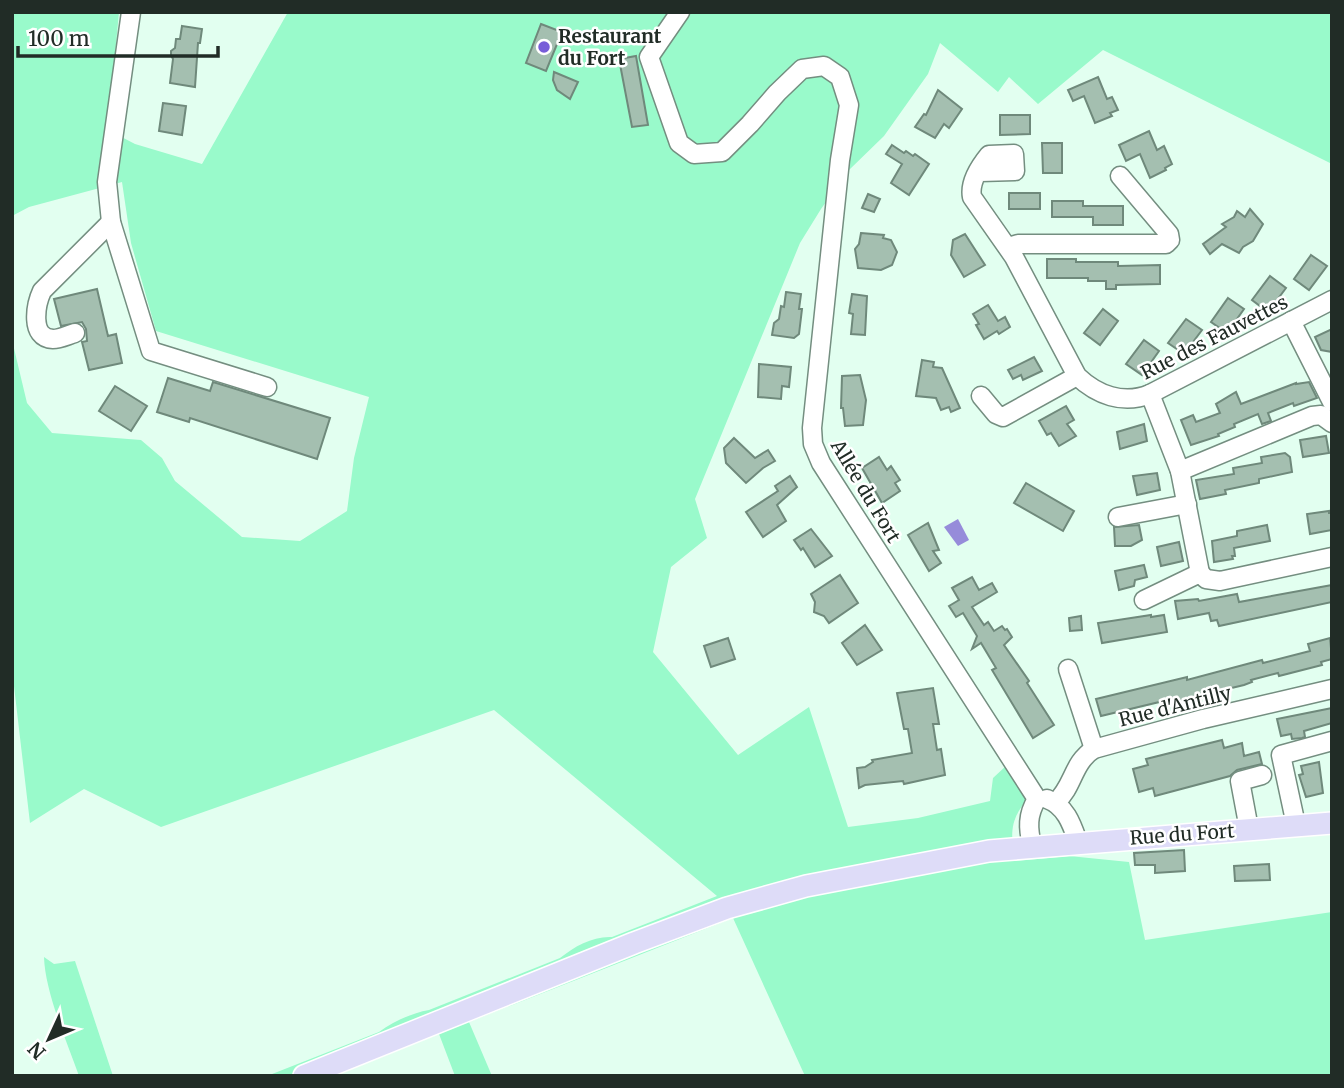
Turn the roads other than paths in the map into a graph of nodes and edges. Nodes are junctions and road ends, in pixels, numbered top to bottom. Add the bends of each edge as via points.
1 (131, 12) edge
2 (680, 12) edge
3 (980, 172) dead end
4 (1120, 176) dead end
5 (111, 222) junction
6 (1008, 247) junction
7 (1332, 300) edge
8 (1291, 321) junction
9 (75, 333) dead end
10 (1077, 376) junction
11 (267, 387) dead end
12 (1150, 394) junction
13 (981, 397) dead end
14 (1331, 414) edge
15 (1180, 471) junction
16 (1186, 504) junction
17 (1118, 517) dead end
18 (1332, 557) edge
19 (1200, 572) junction
20 (1144, 600) dead end
21 (1068, 669) dead end
22 (1332, 689) edge
23 (1332, 741) edge
24 (1094, 749) junction
25 (1262, 775) dead end
26 (1037, 799) junction
27 (1056, 802) junction
28 (1332, 823) edge
29 (1296, 825) junction
30 (1249, 829) junction
31 (1078, 842) junction
32 (1032, 846) junction
33 (304, 1076) edge

1 - 5 street via 107,182
2 - 26 street, Allée du Fort via 649,57 679,143 694,154 722,152 802,69 824,66 840,77 849,105 813,444
3 - 6 street, Rue des Fauvettes via 970,187 972,197
4 - 6 street via 1164,228 1170,240 1166,244
5 - 9 street via 36,302 37,327 47,338
5 - 11 street via 151,351
6 - 10 street, Rue des Fauvettes
7 - 8 street, Rue des Fauvettes
8 - 12 street, Rue des Fauvettes
8 - 14 street
10 - 12 street, Rue des Fauvettes via 1108,397
10 - 13 street via 1003,417
12 - 15 street
14 - 15 street via 1312,416
15 - 16 street
16 - 17 street
16 - 19 street
18 - 19 street via 1220,581 1206,579
19 - 20 street
21 - 24 street
22 - 24 street, Rue d'Antilly
23 - 29 street via 1281,755
24 - 27 street via 1081,757
25 - 30 street via 1240,781
26 - 27 street
26 - 32 street via 1028,828
27 - 31 street
28 - 29 main road, Rue du Fort
29 - 30 main road, Rue du Fort
30 - 31 main road, Rue du Fort
31 - 32 main road, Rue du Fort
32 - 33 main road, Rue du Fort via 806,887 727,908

